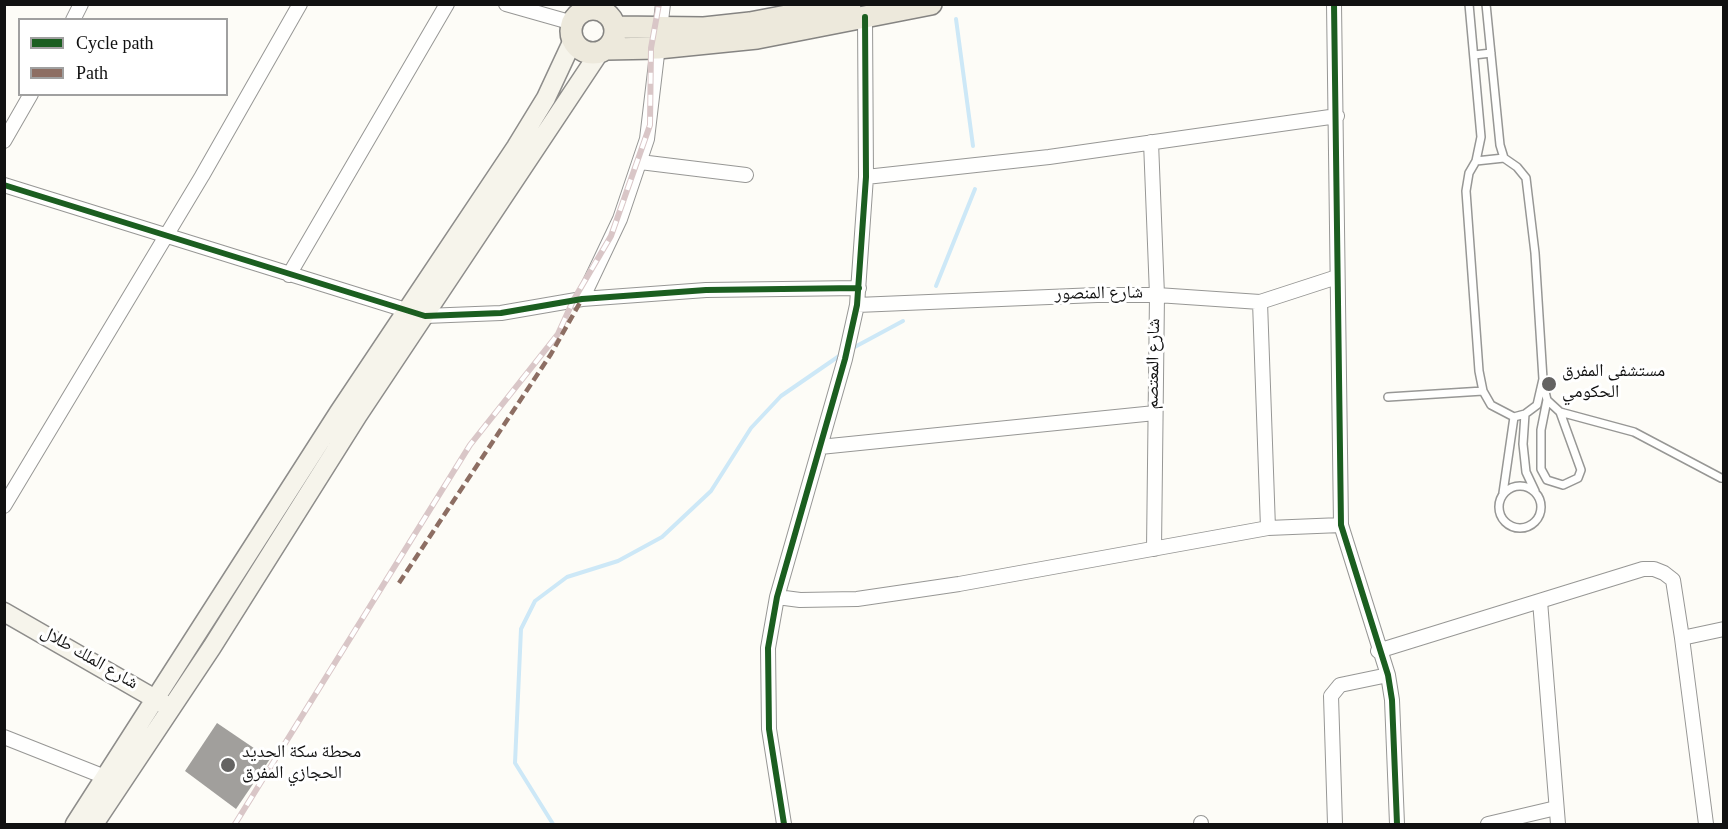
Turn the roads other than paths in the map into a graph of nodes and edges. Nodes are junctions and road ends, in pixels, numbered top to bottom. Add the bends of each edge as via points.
1 (81, 4) edge
2 (300, 4) edge
3 (447, 4) edge
4 (506, 4) edge
5 (663, 4) edge
6 (931, 4) edge
7 (1334, 4) edge
8 (1469, 4) edge
9 (1486, 4) edge
10 (858, 11) edge
11 (609, 15) edge
12 (74, 18) edge
13 (578, 20) edge
14 (660, 37) junction
15 (603, 51) junction
16 (1491, 53) junction
17 (1474, 55) junction
18 (30, 96) edge
19 (1337, 116) junction
20 (4, 141) edge
21 (1151, 142) junction
22 (1504, 158) junction
23 (1476, 161) junction
24 (640, 162) junction
25 (746, 175) dead end
26 (866, 177) junction
27 (4, 185) edge
28 (166, 236) junction
29 (289, 275) junction
30 (1337, 277) junction
31 (859, 288) junction
32 (1157, 295) junction
33 (582, 299) junction
34 (1260, 302) junction
35 (856, 312) junction
36 (416, 313) junction
37 (1543, 379) junction
38 (1482, 391) junction
39 (1388, 397) dead end
40 (1547, 400) junction
41 (1560, 412) junction
42 (1155, 413) junction
43 (1525, 414) junction
44 (1514, 417) junction
45 (820, 447) junction
46 (1721, 478) dead end
47 (1503, 493) junction
48 (1536, 493) junction
49 (4, 506) edge
50 (1341, 525) junction
51 (1268, 528) junction
52 (1154, 549) junction
53 (251, 570) junction
54 (777, 597) junction
55 (1540, 601) junction
56 (4, 612) edge
57 (1724, 629) edge
58 (1682, 638) junction
59 (1378, 651) junction
60 (1388, 675) junction
61 (155, 698) junction
62 (172, 709) junction
63 (4, 737) edge
64 (105, 777) junction
65 (1556, 808) junction
66 (75, 825) edge
67 (94, 825) edge
68 (784, 825) edge
69 (1335, 825) edge
70 (1398, 825) edge
71 (1488, 825) edge
72 (1558, 825) edge
73 (1706, 825) edge

1 - 12 street
2 - 28 street
3 - 29 street
4 - 13 street
5 - 14 street
6 - 10 main road
7 - 19 street
8 - 17 lane
9 - 16 lane
10 - 14 main road via 704,28
10 - 26 street
11 - 13 main road via 595,9
11 - 14 main road
11 - 15 main road via 614,39
13 - 15 main road via 583,51
13 - 36 main road via 546,98
14 - 15 main road
14 - 24 street via 650,128
15 - 36 main road
16 - 17 lane
16 - 22 lane
17 - 23 lane via 1480,137
18 - 20 street
19 - 21 street
19 - 30 street
21 - 26 street
21 - 32 street, شارع المعتصم
22 - 23 lane
22 - 37 lane via 1526,178
23 - 38 lane via 1466,190
24 - 25 street
24 - 33 street via 620,219
26 - 31 street
27 - 28 street
28 - 29 street
28 - 49 street
29 - 36 street
30 - 34 street, شارع المنصور
30 - 50 street
31 - 33 street via 706,290
31 - 35 street
32 - 34 street, شارع المنصور
32 - 35 street, شارع المنصور
32 - 42 street, شارع المعتصم
33 - 36 street via 501,313
34 - 51 street
35 - 45 street
36 - 53 main road via 339,453
36 - 53 main road via 306,463
37 - 40 lane
37 - 43 lane via 1537,405
38 - 39 lane
38 - 44 lane via 1491,405
40 - 41 lane
40 - 41 lane via 1541,430 1541,469 1547,480 1563,485 1578,478 1581,470
41 - 46 lane via 1634,432
42 - 45 street
42 - 52 street, شارع المعتصم
43 - 44 lane
43 - 48 lane via 1526,472
44 - 47 lane
45 - 54 street
47 - 48 lane via 1519,485
47 - 48 lane via 1498,507 1501,518 1520,529 1533,525 1540,514
50 - 51 street
50 - 59 street
51 - 52 street
52 - 54 street via 857,598
53 - 61 main road
53 - 62 main road
54 - 68 street via 766,681
55 - 58 street via 1654,569 1672,580
55 - 59 street
55 - 65 street
56 - 61 main road, شارع الملك طلال
57 - 58 street
58 - 73 street
59 - 60 street
60 - 69 street via 1340,685 1331,696
60 - 70 street
61 - 62 main road, شارع الملك طلال
61 - 64 main road
62 - 67 main road
63 - 64 street
64 - 66 main road
65 - 71 street
65 - 72 street

